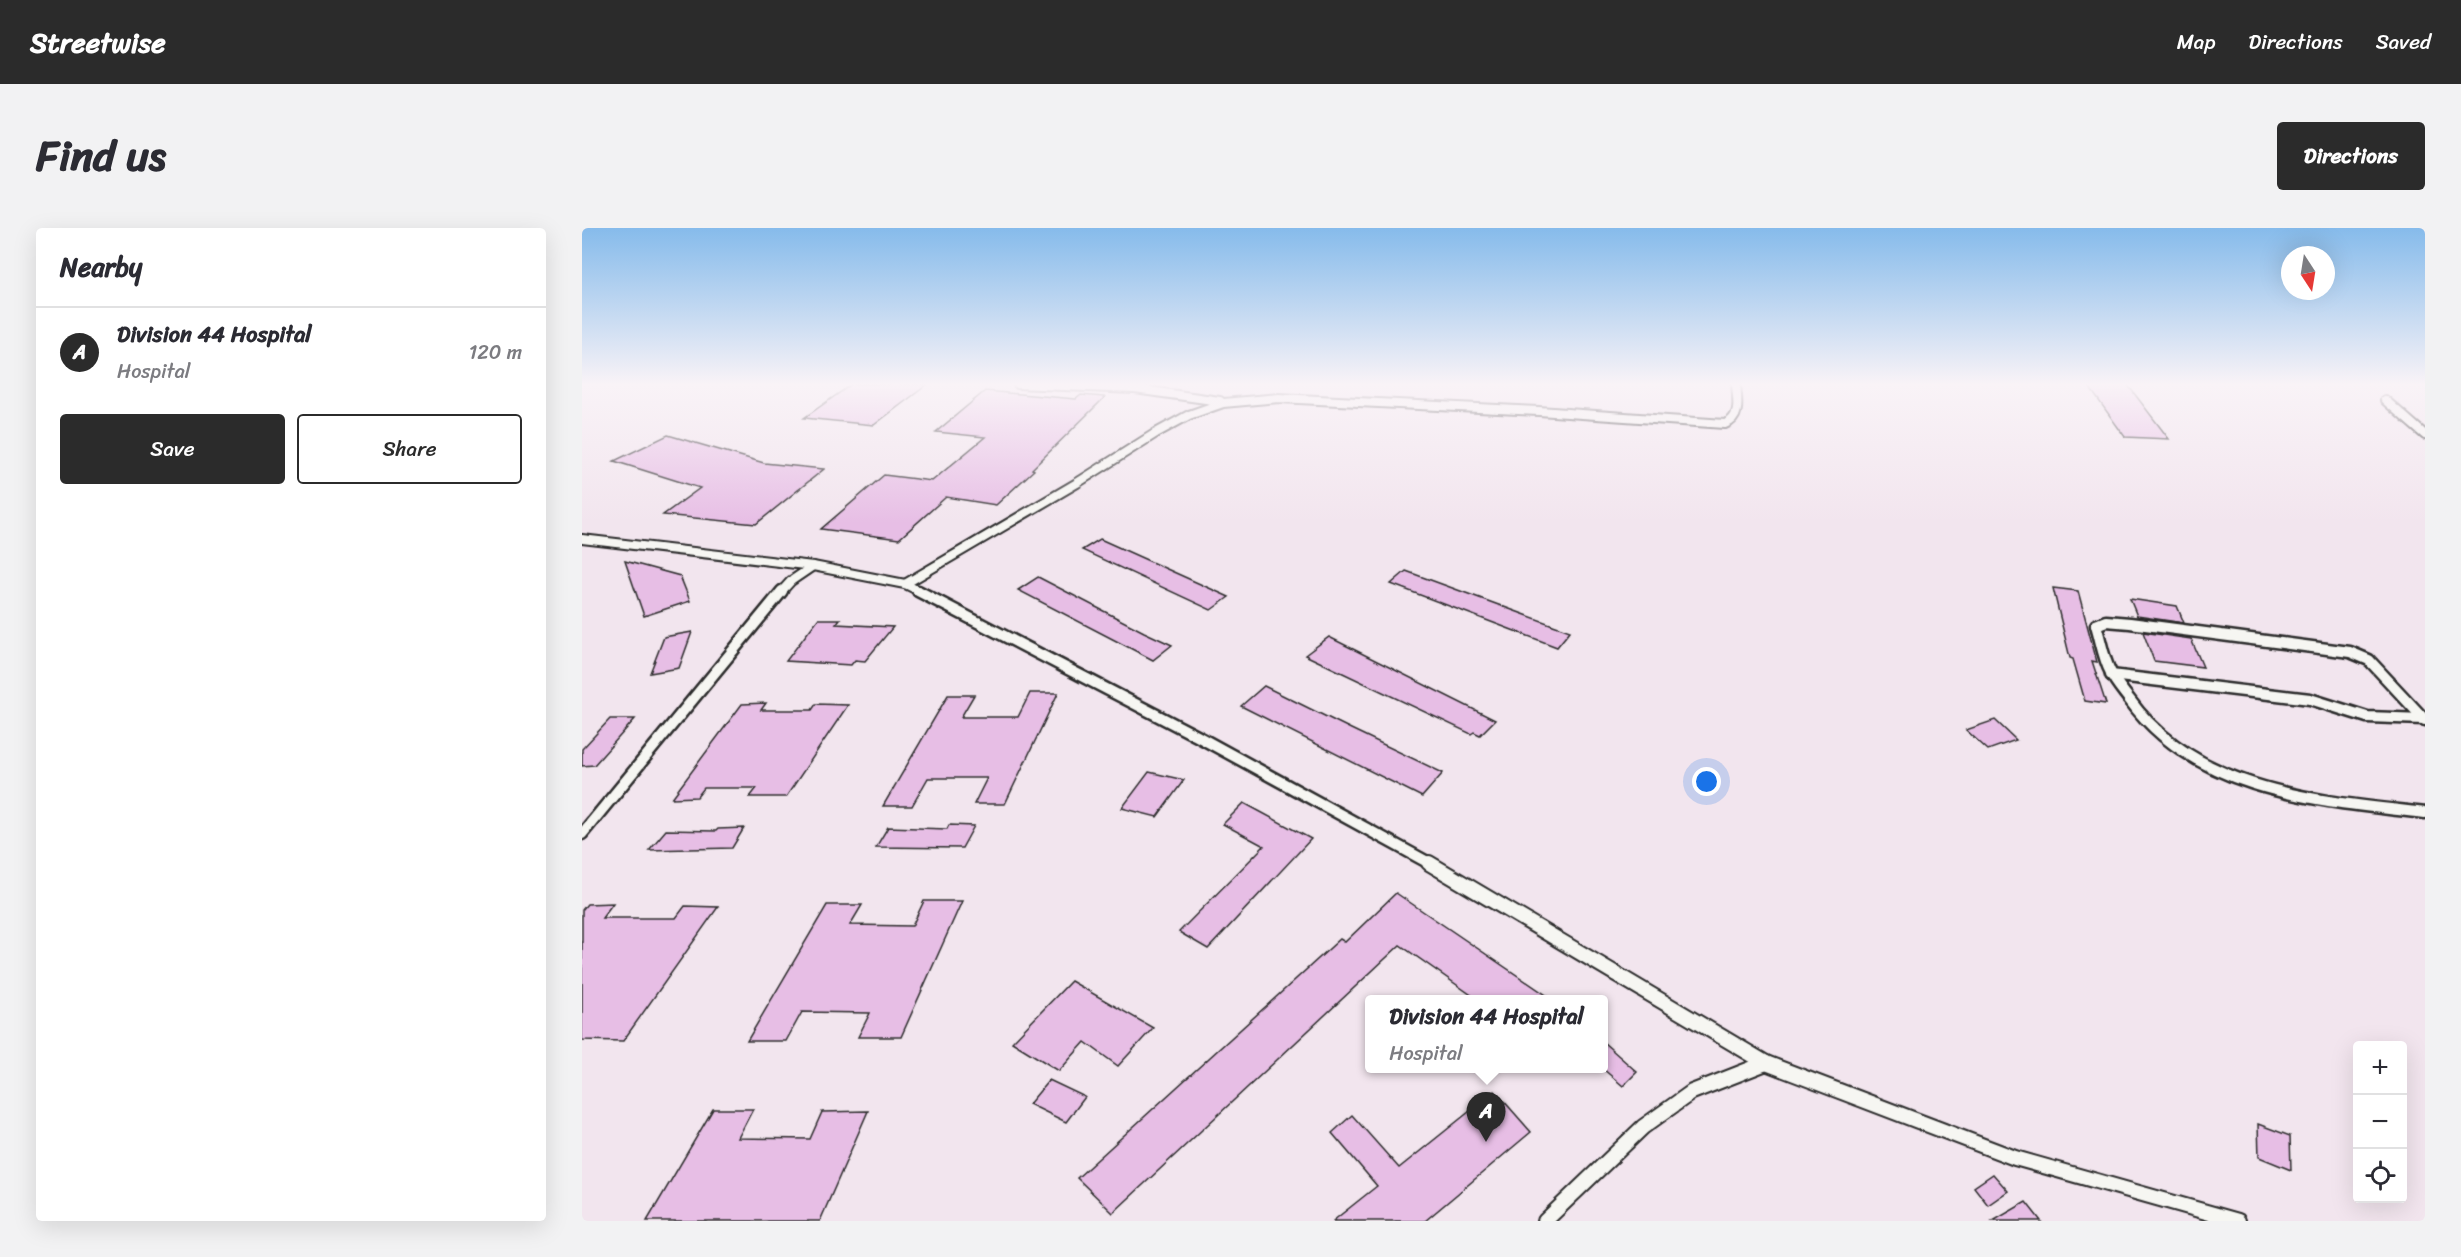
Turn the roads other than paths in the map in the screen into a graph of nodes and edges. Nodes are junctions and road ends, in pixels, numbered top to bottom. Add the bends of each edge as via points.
1 (1164, 430) edge
2 (582, 538) edge
3 (813, 566) junction
4 (905, 584) junction
5 (2111, 675) junction
6 (2424, 720) edge
7 (2425, 813) edge
8 (582, 834) edge
9 (1766, 1064) junction
10 (1545, 1221) edge
11 (2238, 1221) edge

1 - 4 lane
2 - 3 lane
3 - 4 lane
3 - 8 lane via 791,581 772,602
4 - 9 lane via 1422,859
5 - 6 lane via 2310,699 2367,717
5 - 6 lane via 2096,625 2106,621 2350,652 2369,660
5 - 7 lane via 2141,720 2190,759 2234,780 2313,800
9 - 10 lane via 1692,1092 1643,1127
9 - 11 lane via 2015,1158

